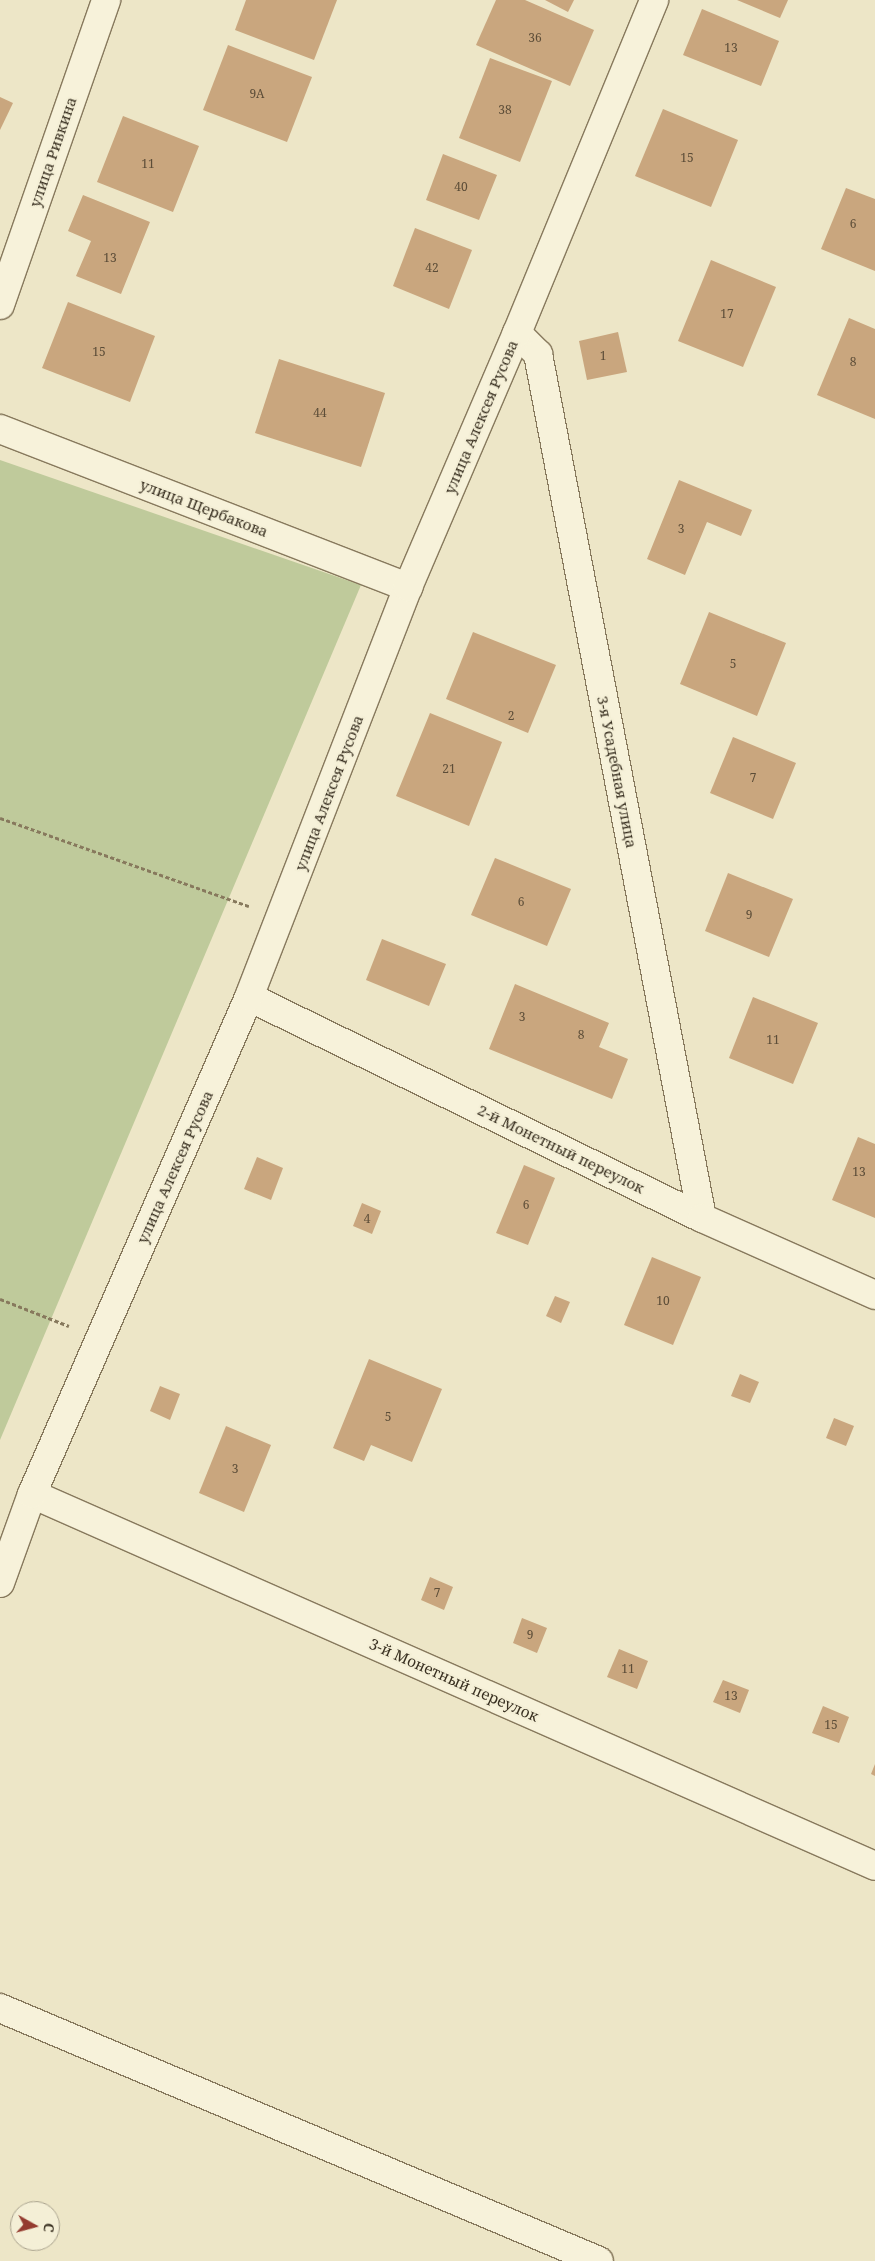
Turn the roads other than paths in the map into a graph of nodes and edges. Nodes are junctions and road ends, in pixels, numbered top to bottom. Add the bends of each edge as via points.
1 (106, 0) edge
2 (654, 0) edge
3 (0, 305) edge
4 (518, 333) junction
5 (0, 429) edge
6 (408, 587) junction
7 (249, 997) junction
8 (702, 1218) junction
9 (875, 1296) edge
10 (32, 1494) junction
11 (0, 1584) edge
12 (875, 1866) edge
13 (0, 2008) edge
14 (600, 2261) edge

1 - 3 street, улица Ривкина
2 - 4 street, улица Алексея Русова
4 - 6 street, улица Алексея Русова
4 - 8 street, 3-я Усадебная улица via 538,354
5 - 6 street, улица Щербакова
6 - 7 street, улица Алексея Русова
7 - 8 street, 2-й Монетный переулок
7 - 10 street, улица Алексея Русова
8 - 9 street, 2-й Монетный переулок
10 - 11 street, улица Алексея Русова
10 - 12 street, 3-й Монетный переулок
13 - 14 street

